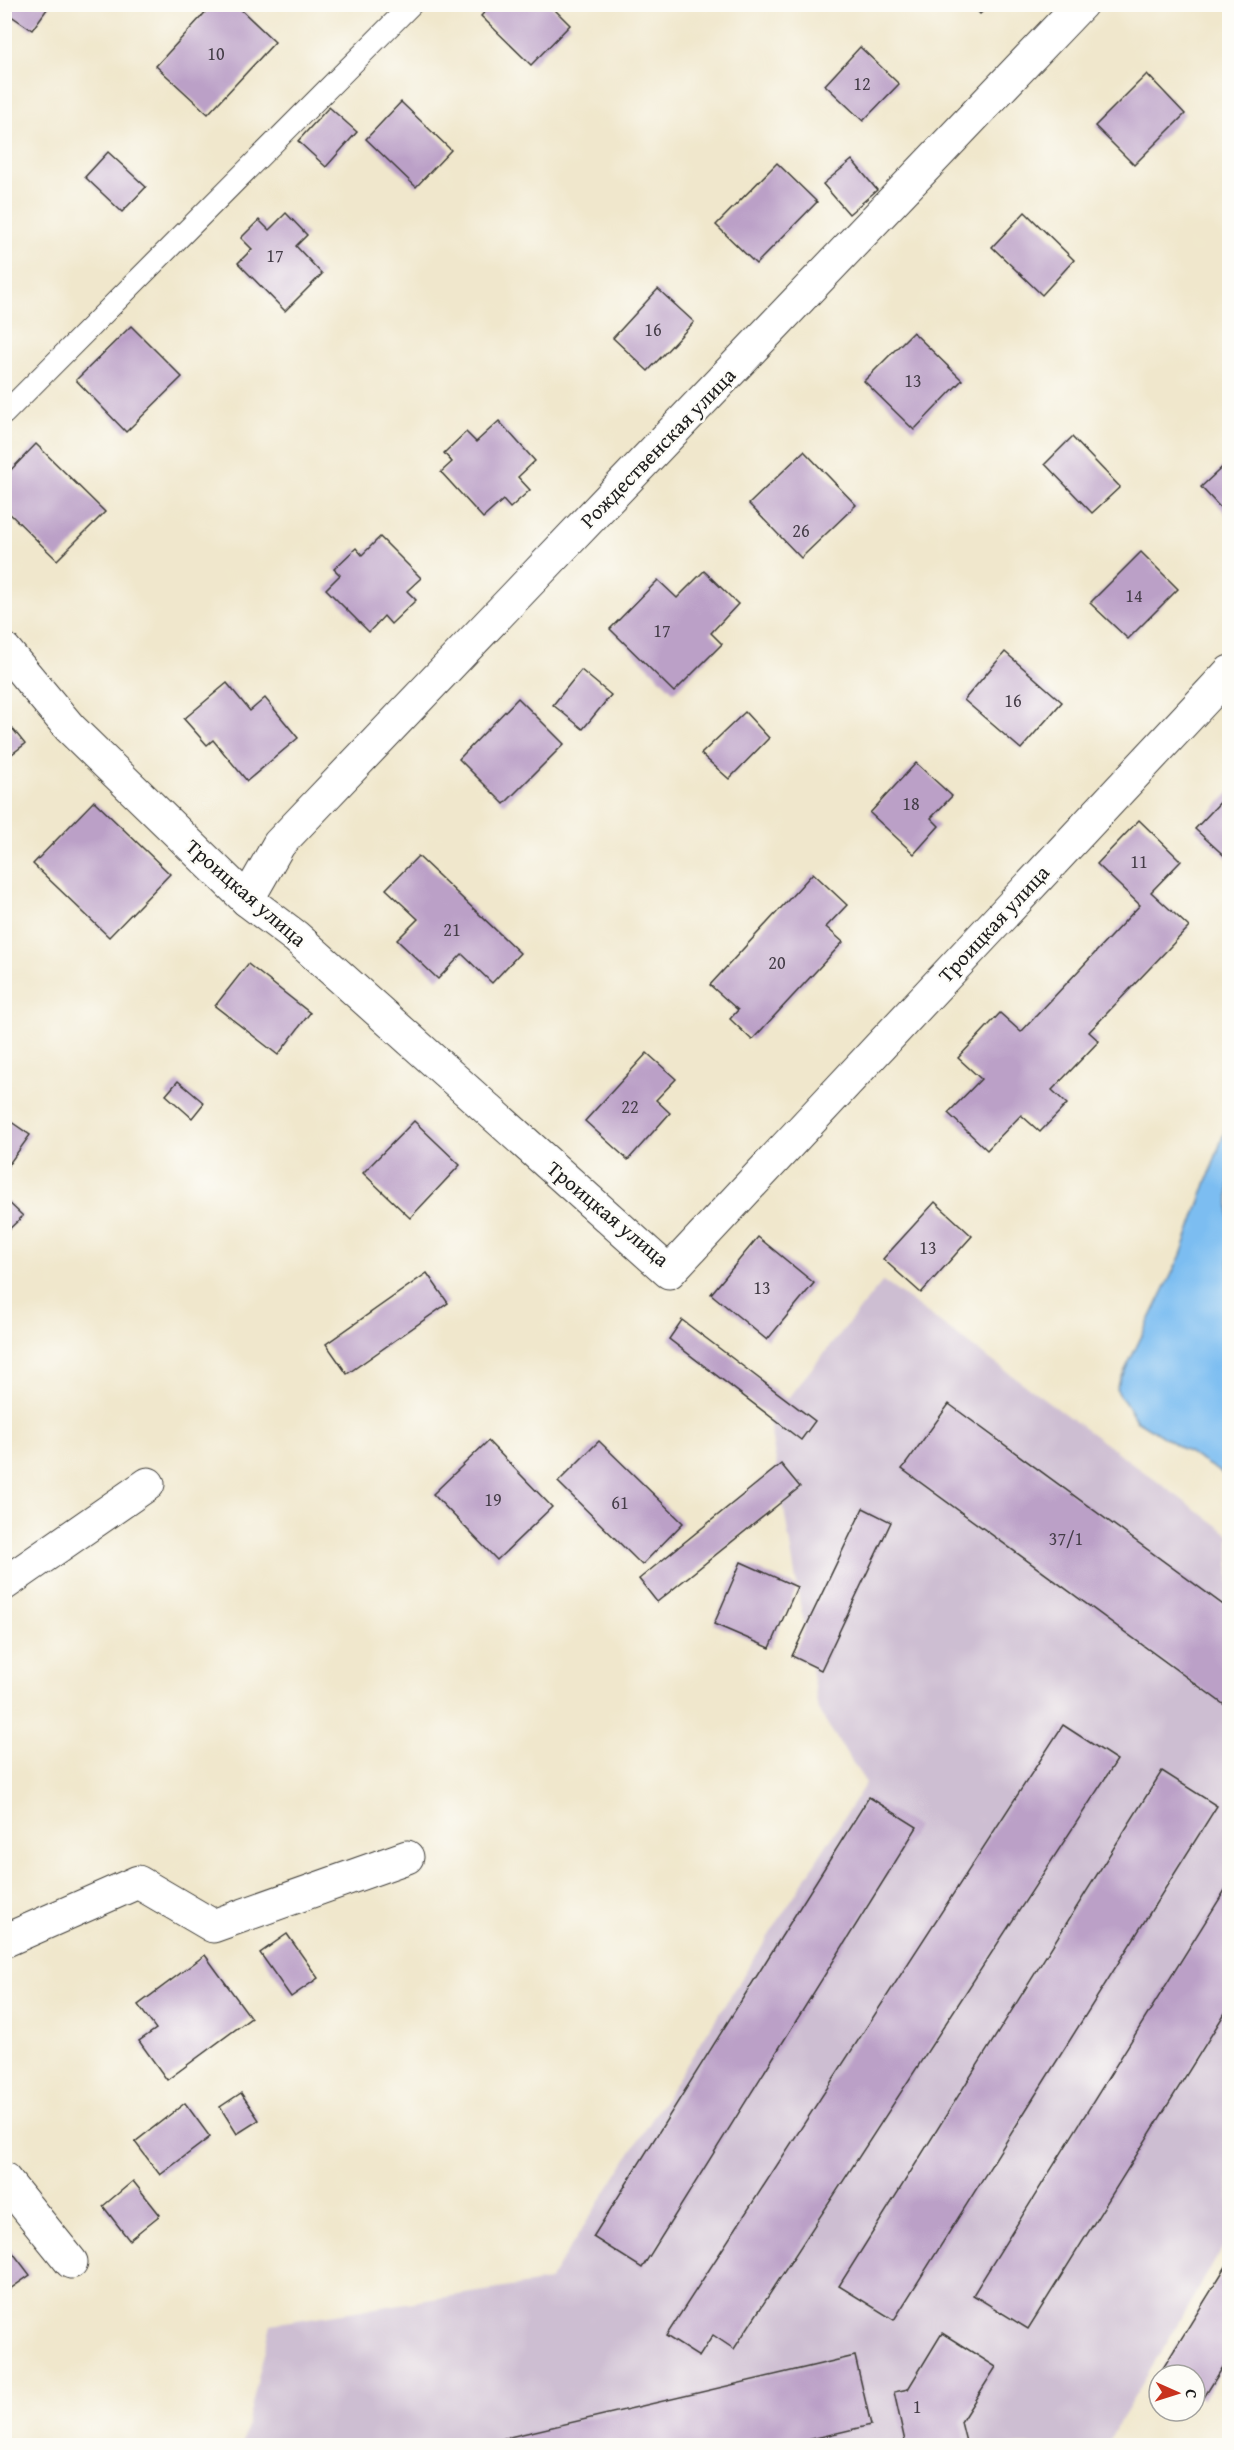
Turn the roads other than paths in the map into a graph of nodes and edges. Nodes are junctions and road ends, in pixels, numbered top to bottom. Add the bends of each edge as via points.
1 (412, 4) edge
2 (1081, 4) edge
3 (4, 414) edge
4 (4, 649) edge
5 (1230, 672) edge
6 (247, 900) junction
7 (148, 1484) dead end
8 (4, 1584) edge
9 (407, 1857) dead end
10 (4, 1941) edge
11 (4, 2179) edge
12 (71, 2262) dead end

1 - 3 lane
2 - 6 street, Рождественская улица via 279,844
4 - 6 street, Троицкая улица via 70,728
5 - 6 street, Троицкая улица via 669,1272 296,937
7 - 8 street
9 - 10 street via 213,1926 138,1882
11 - 12 street

